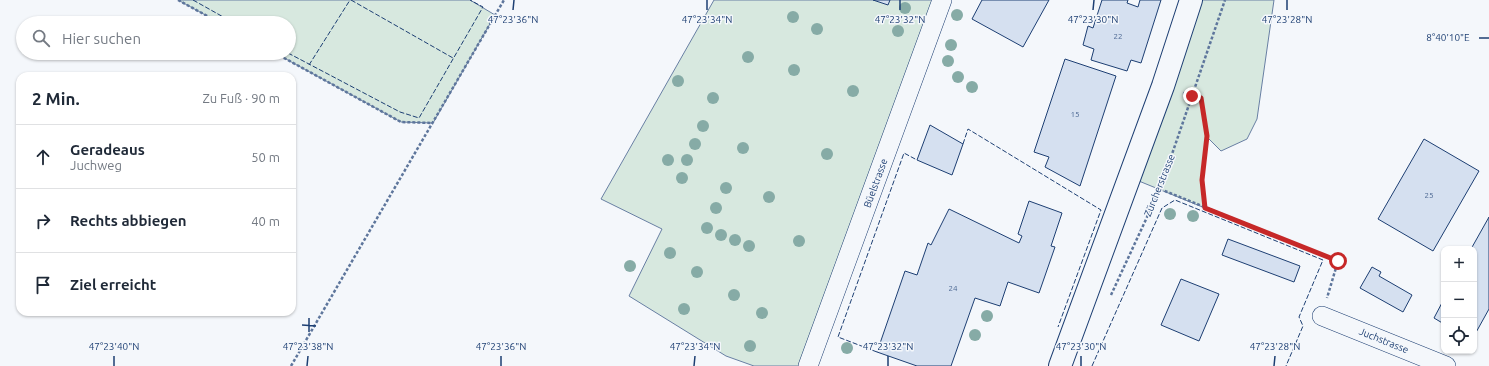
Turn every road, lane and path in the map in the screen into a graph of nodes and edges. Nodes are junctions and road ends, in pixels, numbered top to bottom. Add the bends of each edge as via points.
1 (178, 0) edge
2 (504, 0) edge
3 (942, 0) edge
4 (1191, 0) edge
5 (1224, 0) edge
6 (207, 16) edge
7 (288, 60) edge
8 (1192, 96) junction
9 (433, 123) junction
10 (1160, 189) junction
11 (1205, 208) junction
12 (1111, 296) dead end
13 (1322, 316) joint
14 (291, 366) edge
15 (808, 366) edge
16 (1060, 366) edge
17 (1446, 366) edge

1 - 6 path
2 - 9 path
3 - 15 street, Büelstrasse
4 - 16 main road via 1163,86
5 - 8 path, Zürcherstrasse
7 - 9 path via 401,122
8 - 10 path, Zürcherstrasse
8 - 11 path via 1201,98 1207,136 1202,180
9 - 14 path
10 - 11 path
10 - 12 path, Zürcherstrasse
11 - 13 path via 1338,261
13 - 17 street, Juchstrasse

